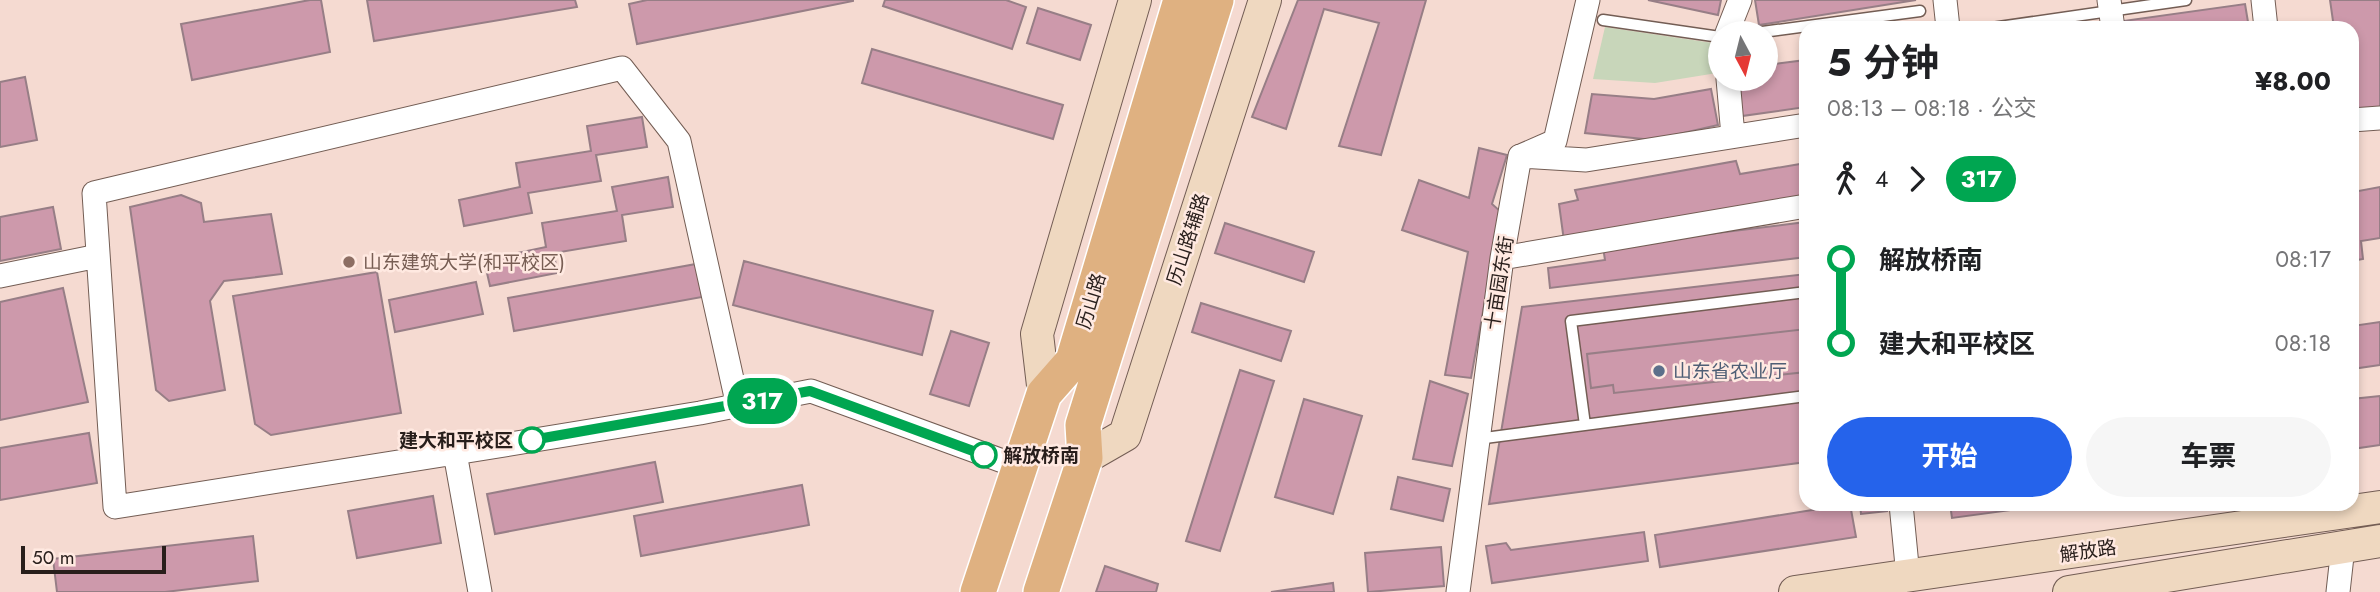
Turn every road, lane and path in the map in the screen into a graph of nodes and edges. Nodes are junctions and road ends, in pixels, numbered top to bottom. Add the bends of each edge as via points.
1 (1135, 0) edge
2 (1181, 0) edge
3 (1216, 0) edge
4 (1265, 0) edge
5 (1588, 0) edge
6 (1740, 0) edge
7 (1945, 0) edge
8 (2186, 0) edge
9 (2263, 0) edge
10 (1920, 11) dead end
11 (2111, 13) edge
12 (1603, 20) dead end
13 (1732, 21) edge
14 (1845, 21) edge
15 (1947, 21) edge
16 (2048, 21) edge
17 (2265, 21) edge
18 (1799, 27) edge
19 (1778, 30) edge
20 (1708, 35) edge
21 (1729, 91) edge
22 (2380, 118) edge
23 (2359, 120) edge
24 (1799, 126) edge
25 (1733, 135) junction
26 (1520, 156) junction
27 (1799, 207) edge
28 (98, 256) junction
29 (1502, 257) junction
30 (0, 276) edge
31 (1799, 293) edge
32 (1044, 394) junction
33 (1799, 397) edge
34 (738, 406) junction
35 (1585, 425) junction
36 (1477, 439) junction
37 (455, 453) junction
38 (1085, 458) junction
39 (1019, 467) junction
40 (2380, 507) edge
41 (2359, 508) edge
42 (1902, 511) edge
43 (2311, 511) edge
44 (2380, 541) edge
45 (2343, 547) junction
46 (1908, 576) junction
47 (480, 592) edge
48 (978, 592) edge
49 (1041, 592) edge
50 (1458, 592) edge
51 (1795, 592) edge
52 (2069, 592) edge
53 (2338, 592) edge

1 - 32 main road via 1037,334
2 - 32 main road, 历山路 via 1073,361
3 - 38 main road, 历山路 via 1083,425
4 - 38 main road, 历山路辅路 via 1125,435
5 - 26 street via 1555,141
6 - 13 street
7 - 15 street
8 - 11 lane
9 - 17 street
10 - 14 lane
11 - 16 lane
12 - 20 lane
18 - 19 lane
21 - 25 street
22 - 23 street
24 - 25 street
25 - 26 street via 1586,160
26 - 29 street, 十亩园东街
27 - 29 street
28 - 30 street
28 - 34 street via 93,193 622,68 679,141
28 - 37 street via 114,507
29 - 36 street, 十亩园东街
31 - 35 lane via 1571,321
32 - 39 main road, 历山路
33 - 35 lane
34 - 37 street
34 - 39 street via 810,391
35 - 36 lane
36 - 50 street, 十亩园东街
37 - 47 street
38 - 49 main road, 历山路
39 - 48 main road, 历山路
40 - 41 main road, 解放路
42 - 46 street
43 - 46 main road, 解放路
44 - 45 main road, 解放路
45 - 52 main road, 解放路
45 - 53 street
46 - 51 main road, 解放路

